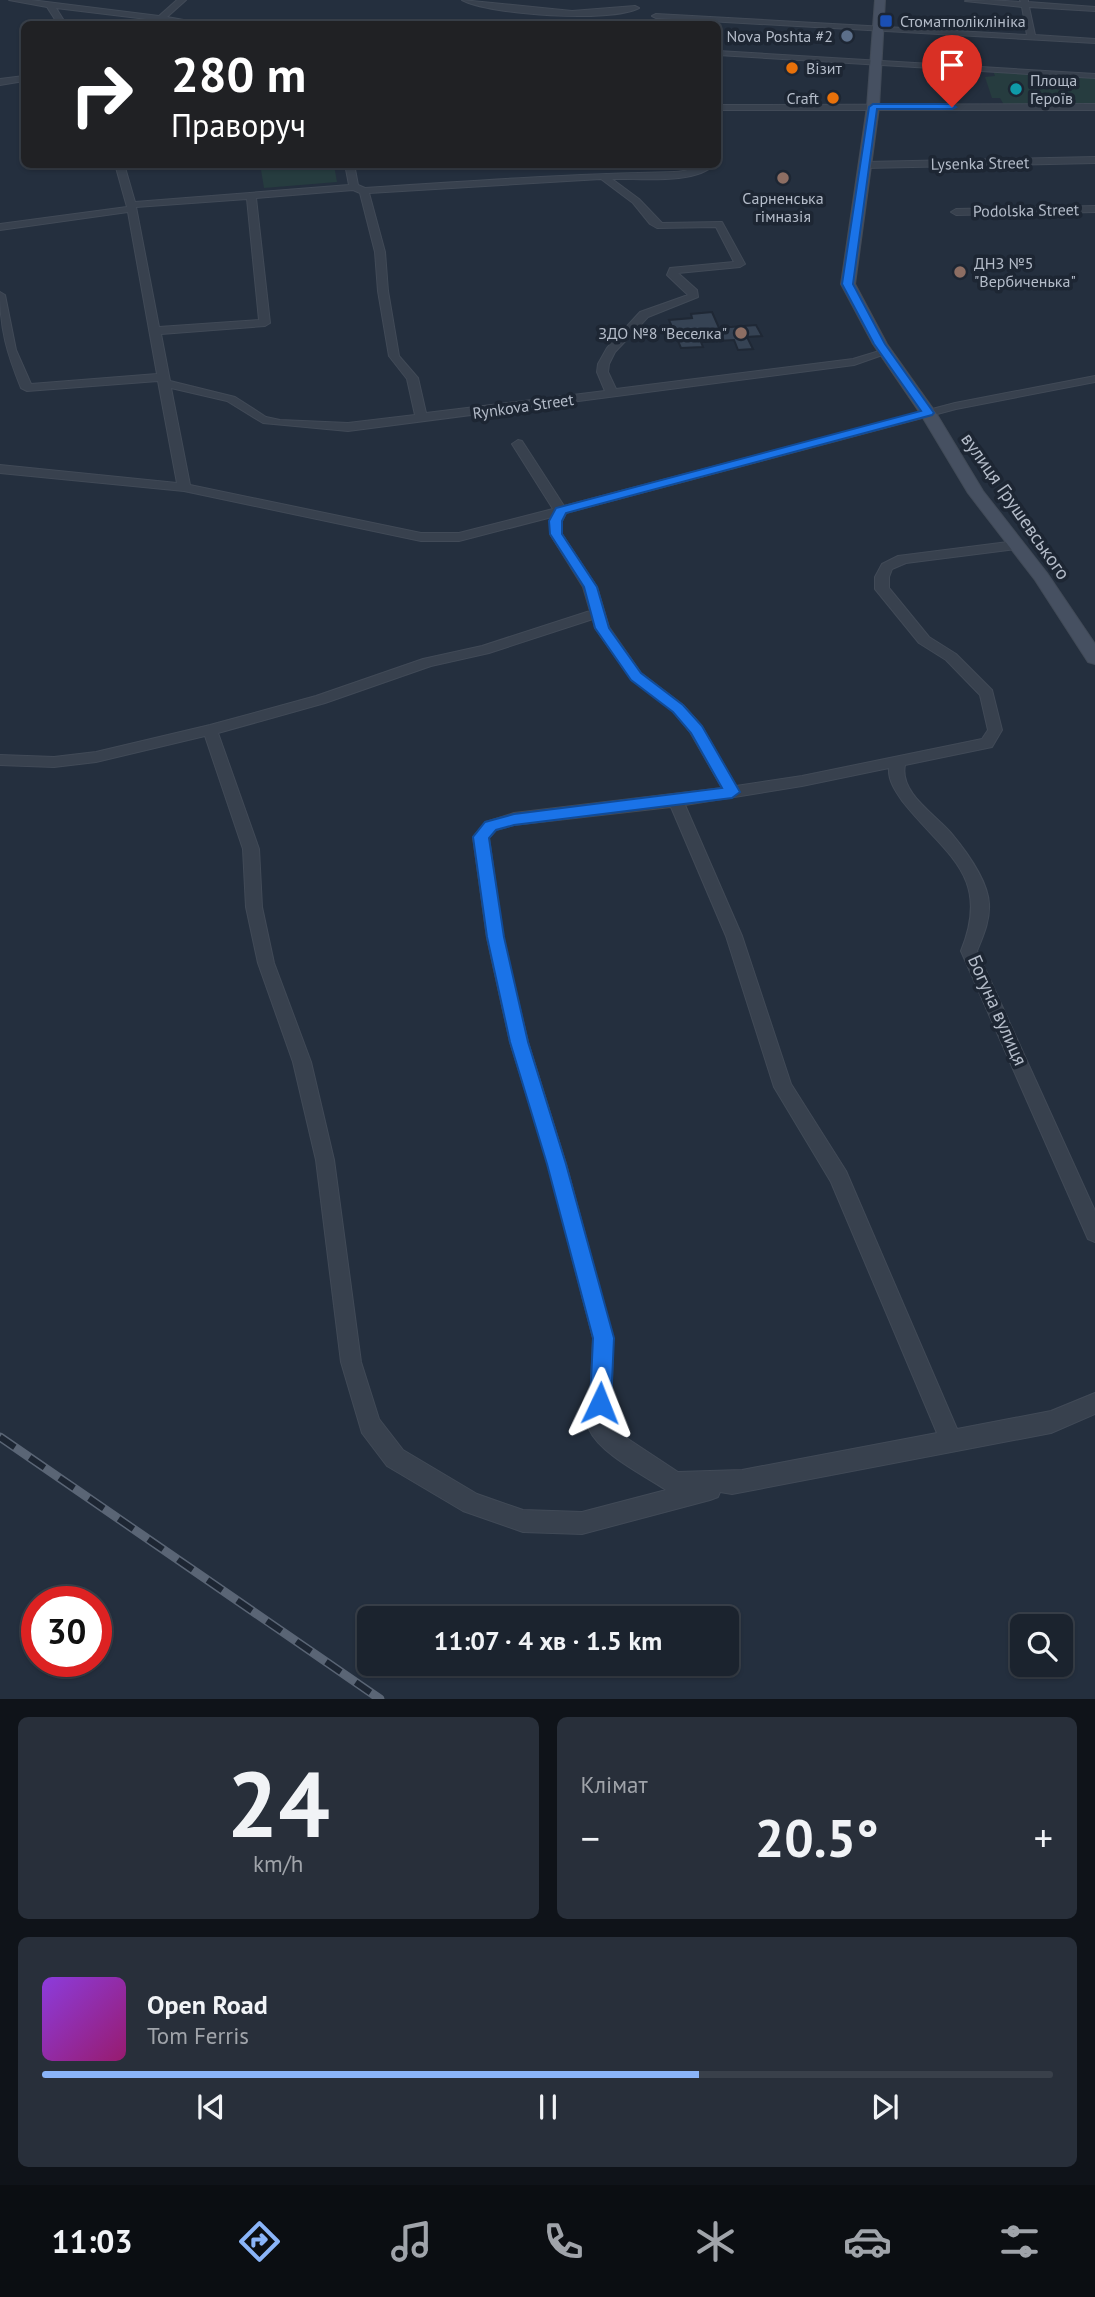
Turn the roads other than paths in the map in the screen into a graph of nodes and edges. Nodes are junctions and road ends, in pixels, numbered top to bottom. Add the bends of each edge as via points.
1 (13, 0) edge
2 (105, 0) edge
3 (182, 0) edge
4 (466, 0) edge
5 (620, 0) edge
6 (880, 0) edge
7 (969, 1) edge
8 (1025, 2) edge
9 (50, 5) junction
10 (635, 8) junction
11 (1095, 9) edge
12 (103, 11) junction
13 (656, 16) junction
14 (160, 19) junction
15 (60, 21) edge
16 (177, 21) edge
17 (665, 21) edge
18 (878, 28) junction
19 (1032, 38) junction
20 (1095, 41) edge
21 (721, 53) edge
22 (875, 62) junction
23 (1095, 76) edge
24 (21, 79) edge
25 (4, 85) edge
26 (873, 107) junction
27 (1092, 107) edge
28 (721, 108) edge
29 (1095, 115) edge
30 (1095, 160) edge
31 (865, 165) junction
32 (120, 168) edge
33 (351, 168) edge
34 (706, 168) edge
35 (602, 175) junction
36 (359, 189) junction
37 (251, 196) junction
38 (130, 207) junction
39 (1095, 209) edge
40 (956, 212) dead end
41 (0, 227) edge
42 (0, 295) edge
43 (155, 331) junction
44 (889, 357) junction
45 (1095, 379) edge
46 (165, 380) junction
47 (612, 393) junction
48 (928, 413) junction
49 (422, 419) junction
50 (518, 444) dead end
51 (0, 469) edge
52 (184, 487) junction
53 (561, 511) junction
54 (1016, 545) junction
55 (597, 613) junction
56 (1095, 658) edge
57 (210, 730) junction
58 (0, 760) edge
59 (898, 762) junction
60 (732, 792) junction
61 (676, 801) junction
62 (1095, 1233) edge
63 (1095, 1403) edge
64 (951, 1441) junction
65 (740, 1480) junction

1 - 9 street
2 - 12 street
3 - 14 street
4 - 10 street via 544,12 606,13
5 - 10 street
6 - 18 main road, вулиця Грушевського
7 - 8 street
8 - 11 street
8 - 19 street
9 - 12 street
9 - 15 street
10 - 13 street
12 - 14 street
13 - 17 street
13 - 18 street
14 - 16 street
18 - 19 street
18 - 22 main road, вулиця Грушевського
19 - 20 street
21 - 22 street
22 - 23 street
22 - 26 main road, вулиця Грушевського
24 - 25 street
26 - 27 street
26 - 28 street
26 - 31 main road, вулиця Грушевського
27 - 29 street
30 - 31 street, Lysenka Street
31 - 44 main road, вулиця Грушевського via 848,284
32 - 38 street
33 - 36 street
34 - 35 street via 680,174
35 - 36 street
35 - 47 street via 660,226 719,224 740,264 674,270 672,275 688,286 693,297 643,314 614,344 602,370
36 - 37 street
36 - 49 street via 380,252 394,356 412,378
37 - 38 street
37 - 43 street via 265,323
38 - 41 street
38 - 43 street
39 - 40 street, Podolska Street
42 - 46 street, Rynkova Street via 10,350 27,388
43 - 46 street
44 - 47 street, Rynkova Street
44 - 48 main road, вулиця Грушевського
45 - 48 street
46 - 49 street, Rynkova Street via 231,399 263,420 280,424 348,427
46 - 52 street
47 - 49 street, Rynkova Street
48 - 53 street
48 - 54 main road, вулиця Грушевського via 976,493
50 - 53 street
51 - 52 street
52 - 53 street via 439,538
53 - 55 street via 556,534 590,587
54 - 56 main road, вулиця Грушевського
54 - 59 street via 903,559 887,567 882,589 924,640 951,657 987,693 995,730 987,743
55 - 57 street
55 - 60 street via 602,628 636,676 678,708 696,729
57 - 58 street via 96,757 54,762
57 - 65 street via 251,849 254,907 266,963 302,1062 325,1160 351,1362 370,1424 395,1458 471,1503 523,1521 582,1523
59 - 60 street
59 - 62 street, Богуна вулиця via 896,780 948,840 980,895 980,916 969,951
60 - 61 street
61 - 64 street via 734,936 783,1087 839,1177
61 - 65 street via 503,822 481,837 495,937 519,1042 603,1338 600,1429 675,1483
63 - 64 street via 1051,1422
64 - 65 street

